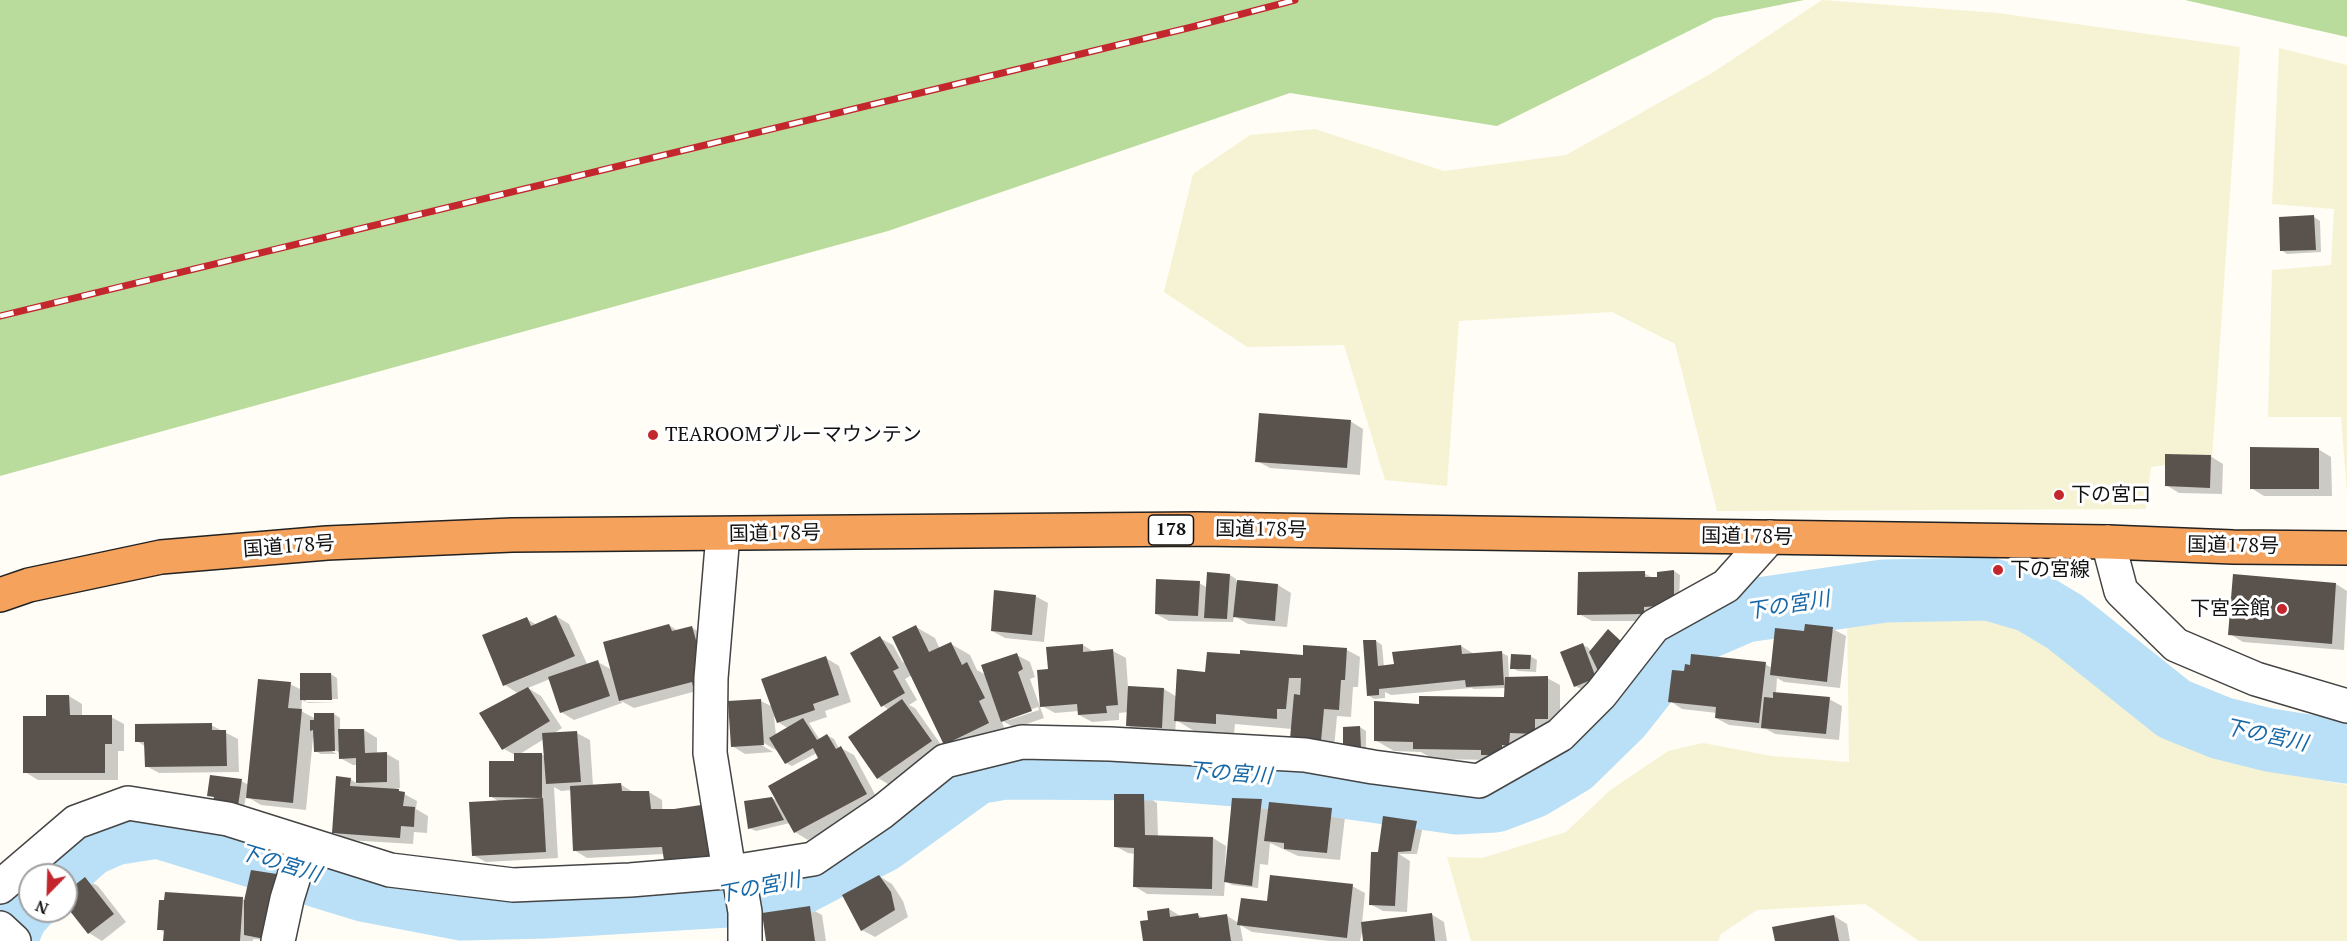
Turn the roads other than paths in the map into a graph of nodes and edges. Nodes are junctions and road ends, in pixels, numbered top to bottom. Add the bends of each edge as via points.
1 (723, 534) junction
2 (1770, 537) junction
3 (2108, 542) junction
4 (2347, 548) edge
5 (0, 595) edge
6 (2347, 706) edge
7 (304, 844) junction
8 (733, 871) junction
9 (0, 887) edge
10 (0, 928) edge
11 (14, 941) edge
12 (278, 941) edge
13 (745, 941) edge

1 - 2 highway, 国道178号 / 178 via 1197,529
1 - 5 highway, 国道178号 / 178 via 500,536 327,543 161,557 29,585
1 - 8 street via 711,678 710,753
2 - 3 highway, 国道178号 / 178
2 - 8 street via 1726,586 1654,626 1601,694 1560,735 1479,781 1305,754 1022,742 945,761 882,812 813,859
3 - 4 highway, 国道178号 / 178
3 - 6 street via 2121,591 2176,645 2256,679
7 - 8 street via 390,870 513,885
7 - 9 street via 228,819 128,803 76,822
7 - 12 street
8 - 13 street via 744,912
10 - 11 street

